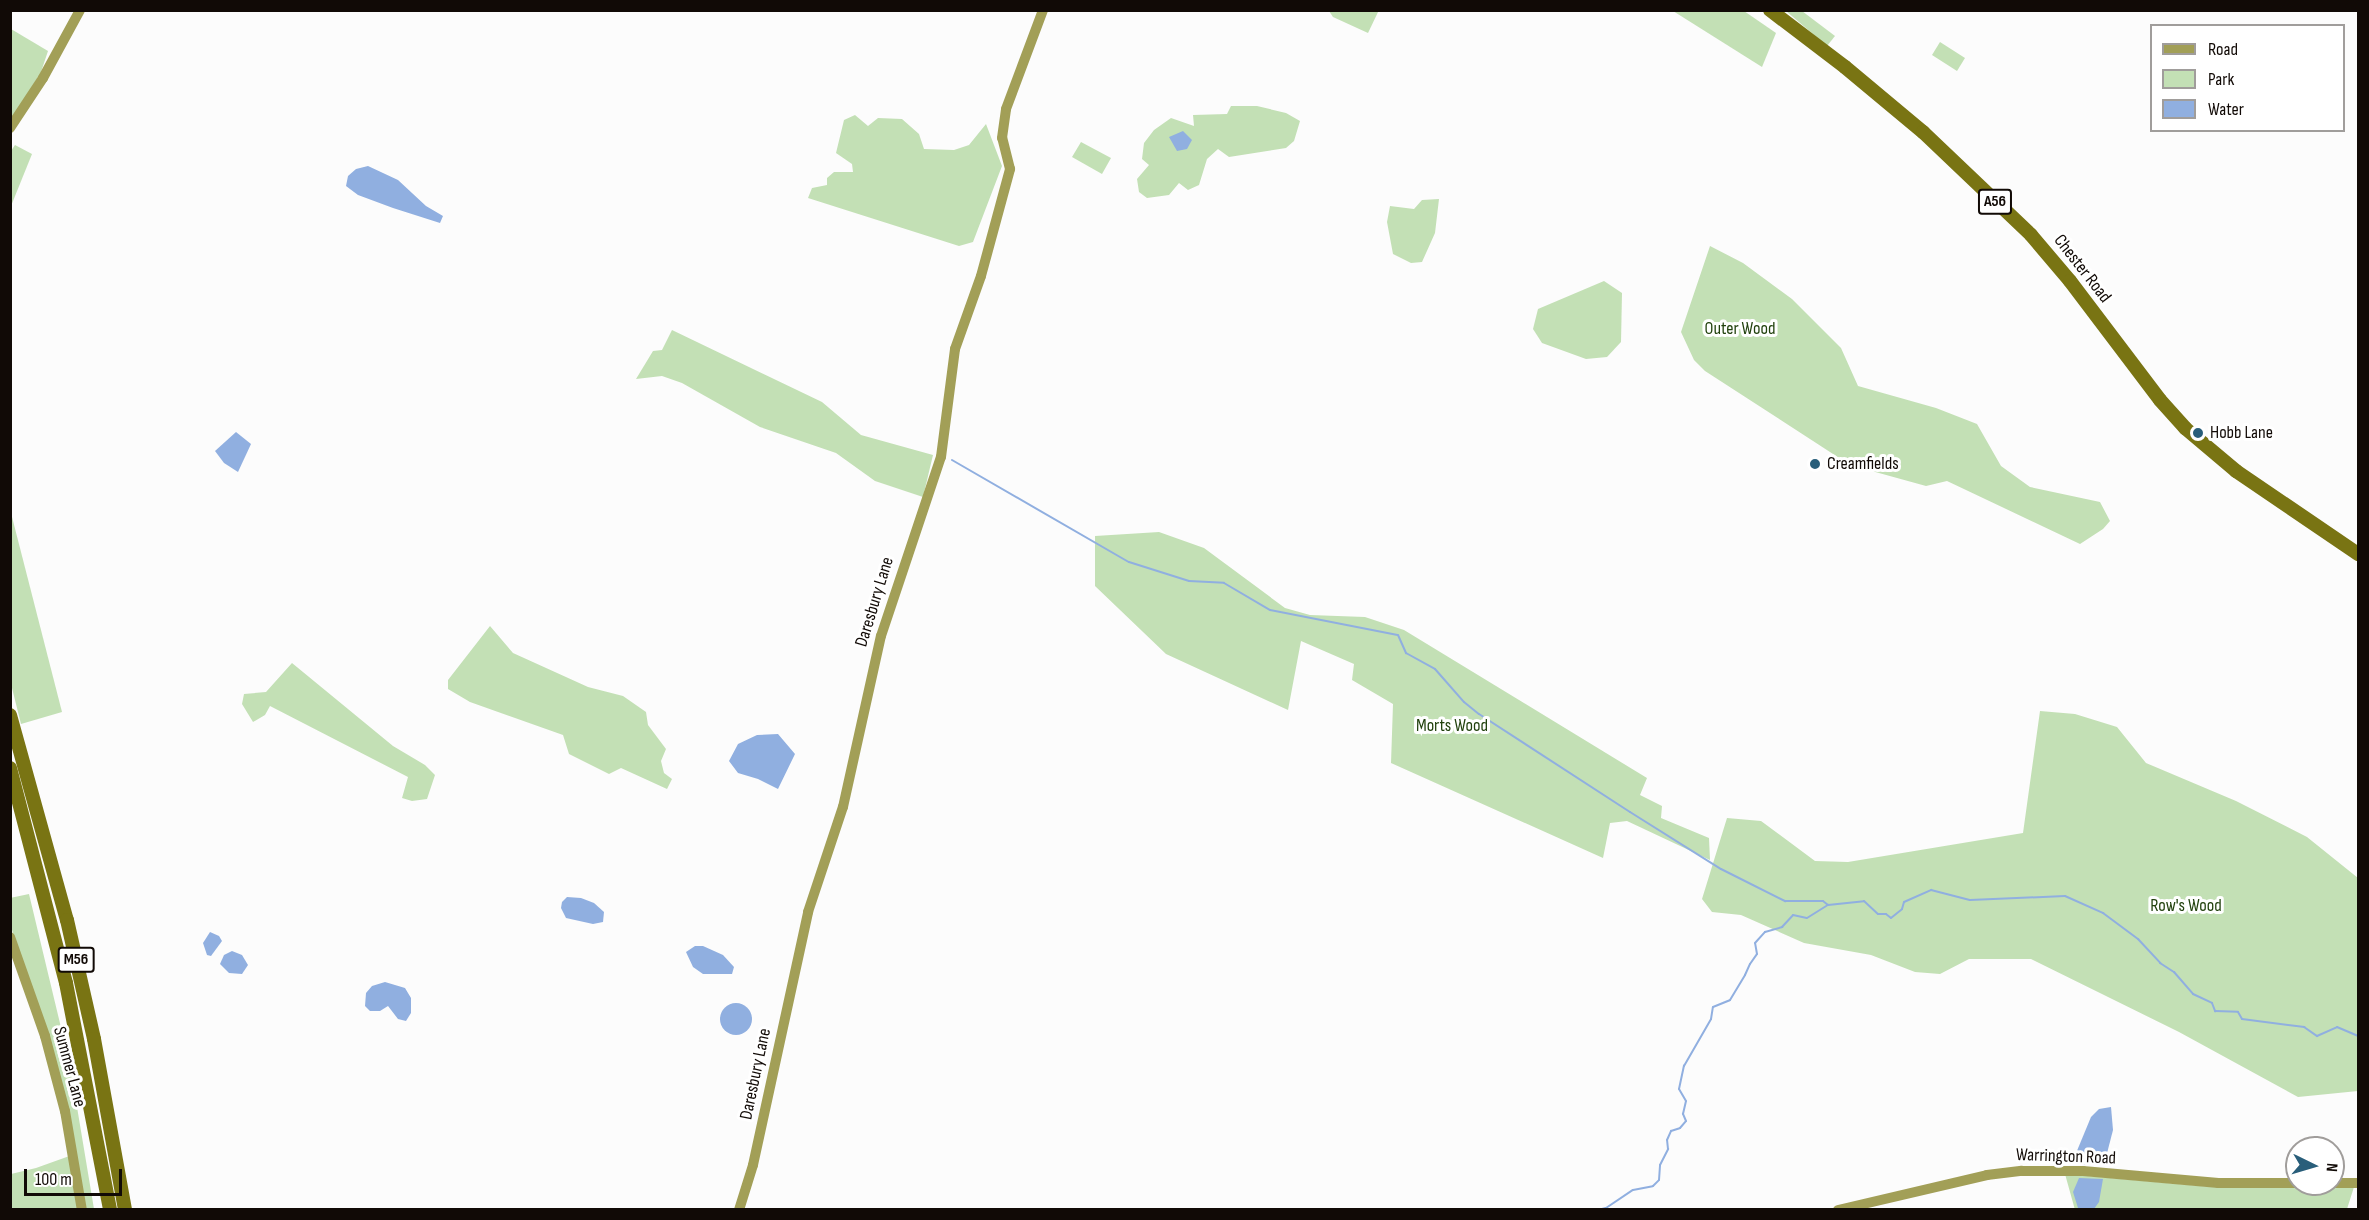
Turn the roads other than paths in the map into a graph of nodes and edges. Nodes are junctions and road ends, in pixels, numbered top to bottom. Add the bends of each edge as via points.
1 (80, 10) edge
2 (1043, 10) edge
3 (1770, 10) edge
4 (10, 128) edge
5 (2358, 554) edge
6 (10, 715) edge
7 (10, 768) edge
8 (10, 937) edge
9 (2285, 1183) edge
10 (82, 1209) edge
11 (110, 1209) edge
12 (125, 1209) edge
13 (739, 1209) edge
14 (1838, 1209) edge

1 - 4 main road
2 - 13 main road, Daresbury Lane via 1006,109 1002,138 1010,169 981,276 955,348 941,457 881,636 843,807 808,912 758,1146
3 - 5 highway, Chester Road / A56 via 1914,125 2036,240 2185,428 2236,471
6 - 12 highway, M56 via 67,920
7 - 11 highway, M56 via 66,983
8 - 10 main road, Summer Lane via 45,1036 65,1111
9 - 14 main road, Warrington Road via 2218,1183 2022,1171 1987,1175

